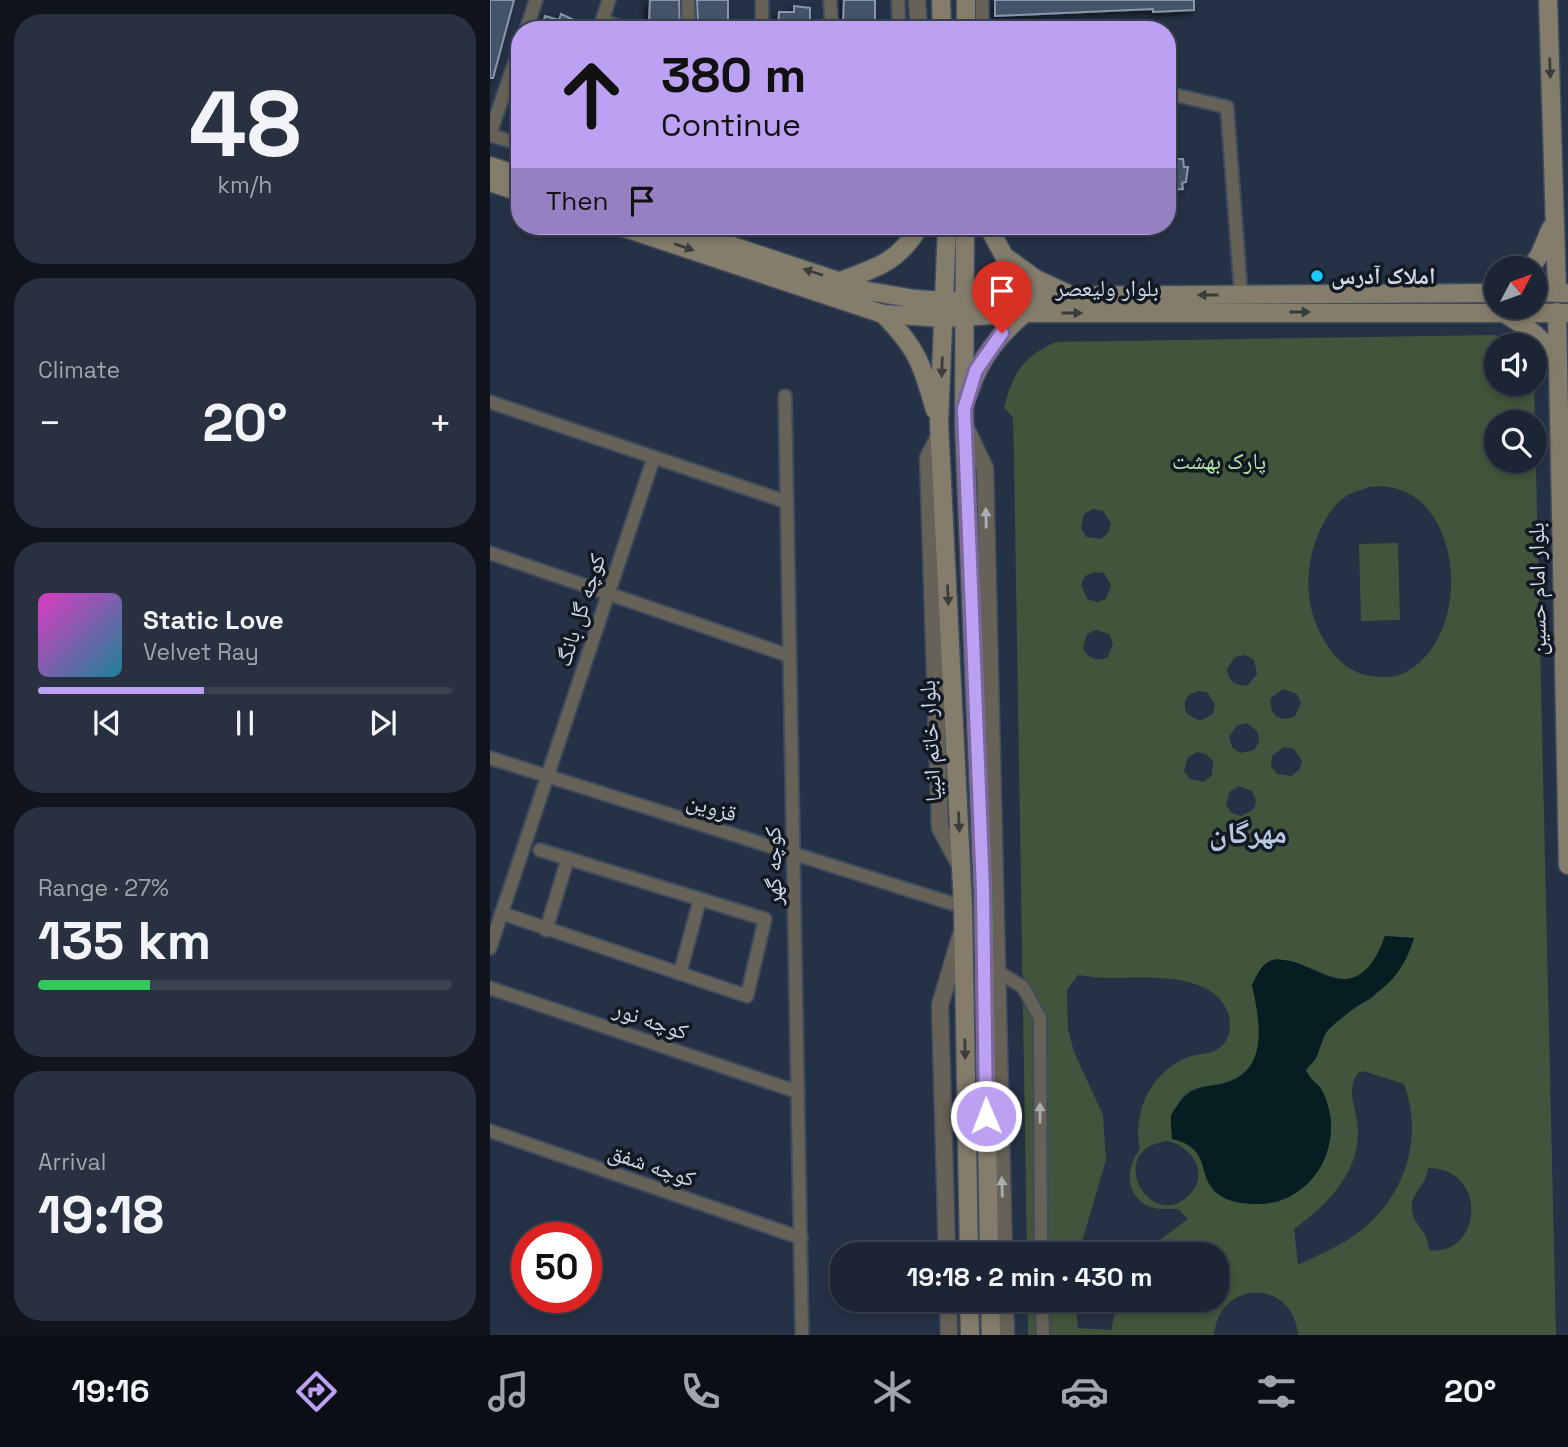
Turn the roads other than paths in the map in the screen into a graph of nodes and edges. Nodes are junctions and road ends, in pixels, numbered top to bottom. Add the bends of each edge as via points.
1 (536, 0) edge
2 (609, 0) edge
3 (688, 0) edge
4 (762, 0) edge
5 (830, 0) edge
6 (898, 0) edge
7 (917, 0) edge
8 (941, 0) edge
9 (966, 0) edge
10 (982, 0) edge
11 (1548, 0) edge
12 (529, 21) edge
13 (602, 21) edge
14 (689, 21) edge
15 (762, 21) edge
16 (831, 21) edge
17 (899, 21) edge
18 (918, 21) edge
19 (942, 21) edge
20 (966, 21) edge
21 (982, 21) edge
22 (511, 73) edge
23 (1176, 95) edge
24 (490, 135) edge
25 (511, 141) edge
26 (490, 166) edge
27 (511, 173) edge
28 (490, 182) edge
29 (511, 189) edge
30 (1555, 218) junction
31 (649, 235) edge
32 (699, 235) edge
33 (914, 235) edge
34 (947, 235) edge
35 (965, 235) edge
36 (993, 235) edge
37 (1538, 256) edge
38 (840, 281) junction
39 (1484, 293) edge
40 (1562, 293) edge
41 (1241, 295) junction
42 (1071, 296) junction
43 (873, 304) junction
44 (964, 308) junction
45 (944, 309) junction
46 (1484, 312) edge
47 (1562, 312) edge
48 (1025, 313) junction
49 (1514, 319) edge
50 (1557, 364) junction
51 (785, 396) dead end
52 (490, 402) edge
53 (964, 415) junction
54 (940, 424) junction
55 (654, 457) junction
56 (787, 502) junction
57 (490, 553) edge
58 (608, 593) junction
59 (790, 656) junction
60 (951, 658) junction
61 (974, 658) junction
62 (1566, 733) edge
63 (490, 758) edge
64 (547, 777) junction
65 (540, 850) dead end
66 (794, 855) junction
67 (568, 858) junction
68 (1568, 865) edge
69 (961, 867) junction
70 (700, 899) junction
71 (962, 907) junction
72 (501, 913) junction
73 (963, 928) junction
74 (546, 930) junction
75 (490, 948) edge
76 (995, 970) junction
77 (680, 974) junction
78 (490, 988) edge
79 (798, 1092) junction
80 (490, 1131) edge
81 (801, 1238) junction
82 (947, 1242) edge
83 (969, 1242) edge
84 (989, 1242) edge
85 (1004, 1242) edge
86 (1041, 1242) edge
87 (948, 1312) edge
88 (969, 1312) edge
89 (990, 1312) edge
90 (1005, 1312) edge
91 (1042, 1312) edge
92 (802, 1335) edge
93 (949, 1335) edge
94 (970, 1335) edge
95 (991, 1335) edge
96 (1006, 1335) edge
97 (1043, 1335) edge

1 - 12 street
2 - 13 street
3 - 14 street
4 - 15 street
5 - 16 street
6 - 17 street
7 - 18 street
8 - 19 main road
9 - 20 main road
10 - 21 street
11 -> 30 main road
22 - 24 street
23 - 41 street via 1227,107
24 - 25 street
26 - 27 main road
28 - 29 main road
30 - 37 main road
30 - 40 main road
31 -> 43 main road, بلوار ولیعصر
38 -> 32 main road, بلوار ولیعصر
33 - 38 main road via 888,261
34 - 45 main road, بلوار خاتم انبیا
35 - 44 main road, بلوار خاتم انبیا
36 - 42 main road via 1004,256
38 - 43 main road, بلوار ولیعصر
39 - 41 main road, بلوار ولیعصر
41 -> 42 main road, بلوار ولیعصر
42 - 44 main road, بلوار ولیعصر via 1026,296
43 - 45 main road, بلوار ولیعصر
43 - 45 main road, بلوار ولیعصر via 906,298
43 - 54 main road via 916,353
44 - 45 main road, بلوار ولیعصر
44 - 48 main road, بلوار ولیعصر
44 - 53 main road, بلوار خاتم انبیا
45 -> 54 main road, بلوار خاتم انبیا
48 -> 46 main road, بلوار ولیعصر
47 - 50 main road, بلوار امام حسین
48 - 53 main road via 1002,333 976,370
49 - 50 main road via 1542,340
50 - 62 main road, بلوار امام حسین
51 - 56 street, کوچه گهر
52 - 55 street
53 - 54 main road via 955,410
53 - 61 main road, بلوار خاتم انبیا
76 -> 53 street via 985,468
54 -> 60 main road, بلوار خاتم انبیا
54 - 69 street via 928,458 940,828
55 - 56 street
55 - 58 street, کوچه گل بانگ
56 - 59 street, کوچه گهر
57 - 58 street
58 - 59 street
58 - 64 street, کوچه گل بانگ
59 - 66 street, کوچه گهر
60 - 61 main road
60 -> 69 main road, بلوار خاتم انبیا
61 - 84 main road, بلوار خاتم انبیا
62 - 68 main road, بلوار امام حسین
63 - 64 street, قزوین
64 - 66 street, قزوین
64 - 72 street, کوچه گل بانگ
65 - 67 street
66 - 71 street, قزوین
66 - 79 street, کوچه گهر
67 - 70 street
67 - 74 street
69 - 71 main road, بلوار خاتم انبیا
70 - 77 street
70 - 77 street via 765,919 747,996
71 - 73 main road, بلوار خاتم انبیا
72 - 74 street
72 - 75 street, کوچه گل بانگ
73 - 82 street via 940,1004
73 -> 83 main road, بلوار خاتم انبیا
74 - 77 street
85 -> 76 street
86 -> 76 street via 1040,1018 1023,988
78 - 79 street, کوچه نور
79 - 81 street, کوچه گهر
80 - 81 street, کوچه شفق
81 - 92 street, کوچه گهر
87 - 93 street
88 - 94 main road
89 - 95 main road
90 - 96 street
91 - 97 street

